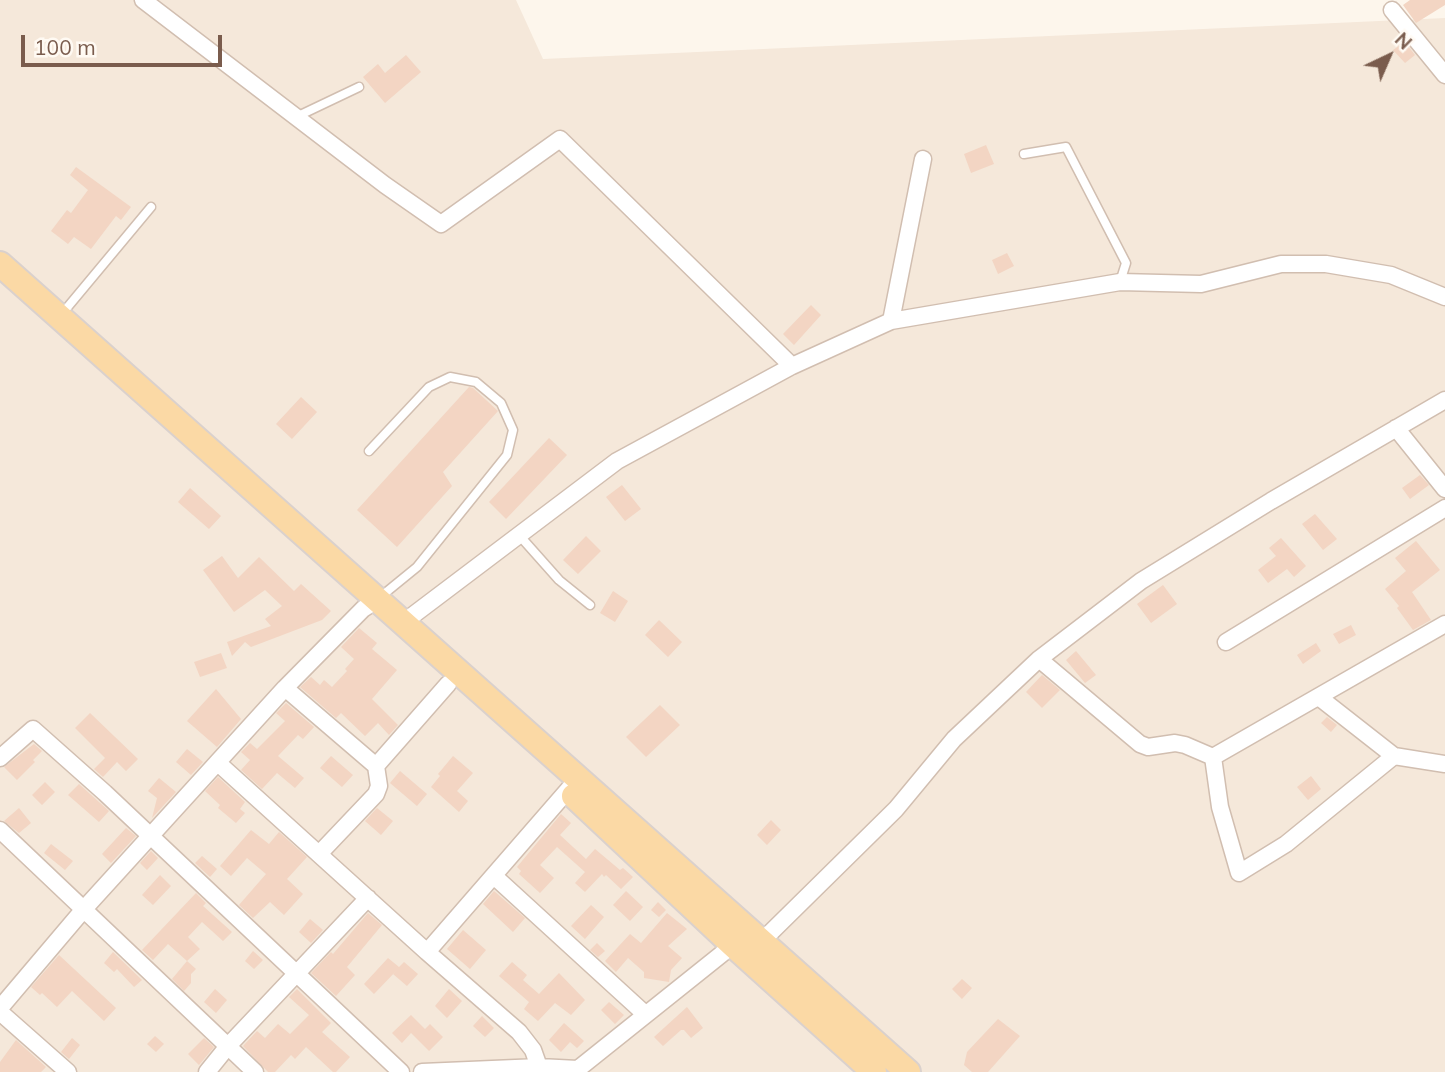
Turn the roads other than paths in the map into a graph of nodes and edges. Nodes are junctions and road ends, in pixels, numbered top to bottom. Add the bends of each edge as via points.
1 (143, 0) edge
2 (1392, 10) dead end
3 (1445, 75) edge
4 (359, 87) dead end
5 (296, 117) junction
6 (1024, 154) dead end
7 (923, 159) dead end
8 (151, 206) dead end
9 (0, 264) edge
10 (1120, 282) junction
11 (0, 287) edge
12 (1445, 297) edge
13 (59, 318) junction
14 (891, 321) junction
15 (792, 366) junction
16 (1445, 400) edge
17 (1396, 428) junction
18 (369, 451) dead end
19 (1445, 489) edge
20 (1445, 508) edge
21 (519, 535) junction
22 (370, 604) junction
23 (590, 605) dead end
24 (404, 622) junction
25 (1445, 624) edge
26 (1226, 642) dead end
27 (1039, 659) junction
28 (447, 684) junction
29 (285, 688) junction
30 (1320, 698) junction
31 (1394, 756) junction
32 (1213, 757) junction
33 (0, 758) edge
34 (218, 763) junction
35 (1445, 764) edge
36 (376, 766) junction
37 (573, 784) junction
38 (0, 831) edge
39 (150, 836) junction
40 (318, 855) junction
41 (494, 876) junction
42 (368, 898) junction
43 (84, 908) junction
44 (762, 941) junction
45 (733, 945) junction
46 (427, 952) junction
47 (297, 972) junction
48 (0, 1010) edge
49 (645, 1014) junction
50 (841, 1027) junction
51 (228, 1046) junction
52 (539, 1068) junction
53 (68, 1072) edge
54 (207, 1072) edge
55 (255, 1072) edge
56 (401, 1072) edge
57 (422, 1072) edge
58 (874, 1072) edge
59 (908, 1072) edge

1 - 5 street
2 - 3 street
4 - 5 lane
5 - 15 street via 441,224 560,139
6 - 10 lane via 1066,147 1126,263
7 - 14 street
8 - 13 lane
9 - 13 main road
10 - 12 street via 1201,284 1281,264 1326,264 1391,275
10 - 14 street
11 - 22 main road
13 - 22 main road
14 - 15 street
15 - 21 street via 617,461
16 - 17 street
17 - 19 street
17 - 27 street via 1141,581
18 - 22 lane via 429,387 450,377 476,382 501,403 513,430 507,455 416,567
20 - 26 street
21 - 23 lane via 559,580
21 - 24 street
22 - 24 main road
22 - 28 main road
22 - 29 street
24 - 37 main road
25 - 30 street
27 - 32 street via 1140,744 1175,743
27 - 44 street via 954,739 896,809
28 - 36 street
28 - 37 main road
29 - 34 street
29 - 36 street
30 - 31 street
30 - 32 street
31 - 32 street via 1296,837 1239,873 1220,807
31 - 35 street
33 - 39 street via 33,729
34 - 39 street
34 - 40 street
36 - 40 street via 376,794
37 - 41 street
37 - 44 main road
37 - 45 main road
38 - 43 street
39 - 43 street
39 - 47 street
40 - 42 street
41 - 46 street
41 - 49 street
42 - 46 street
42 - 47 street
43 - 48 street
43 - 51 street
44 - 50 main road
45 - 49 street
45 - 50 main road
46 - 52 street via 519,1032
47 - 51 street
47 - 56 street
48 - 53 street
49 - 52 street via 578,1069
50 - 58 main road
50 - 59 main road
51 - 54 street
51 - 55 street
52 - 57 street

